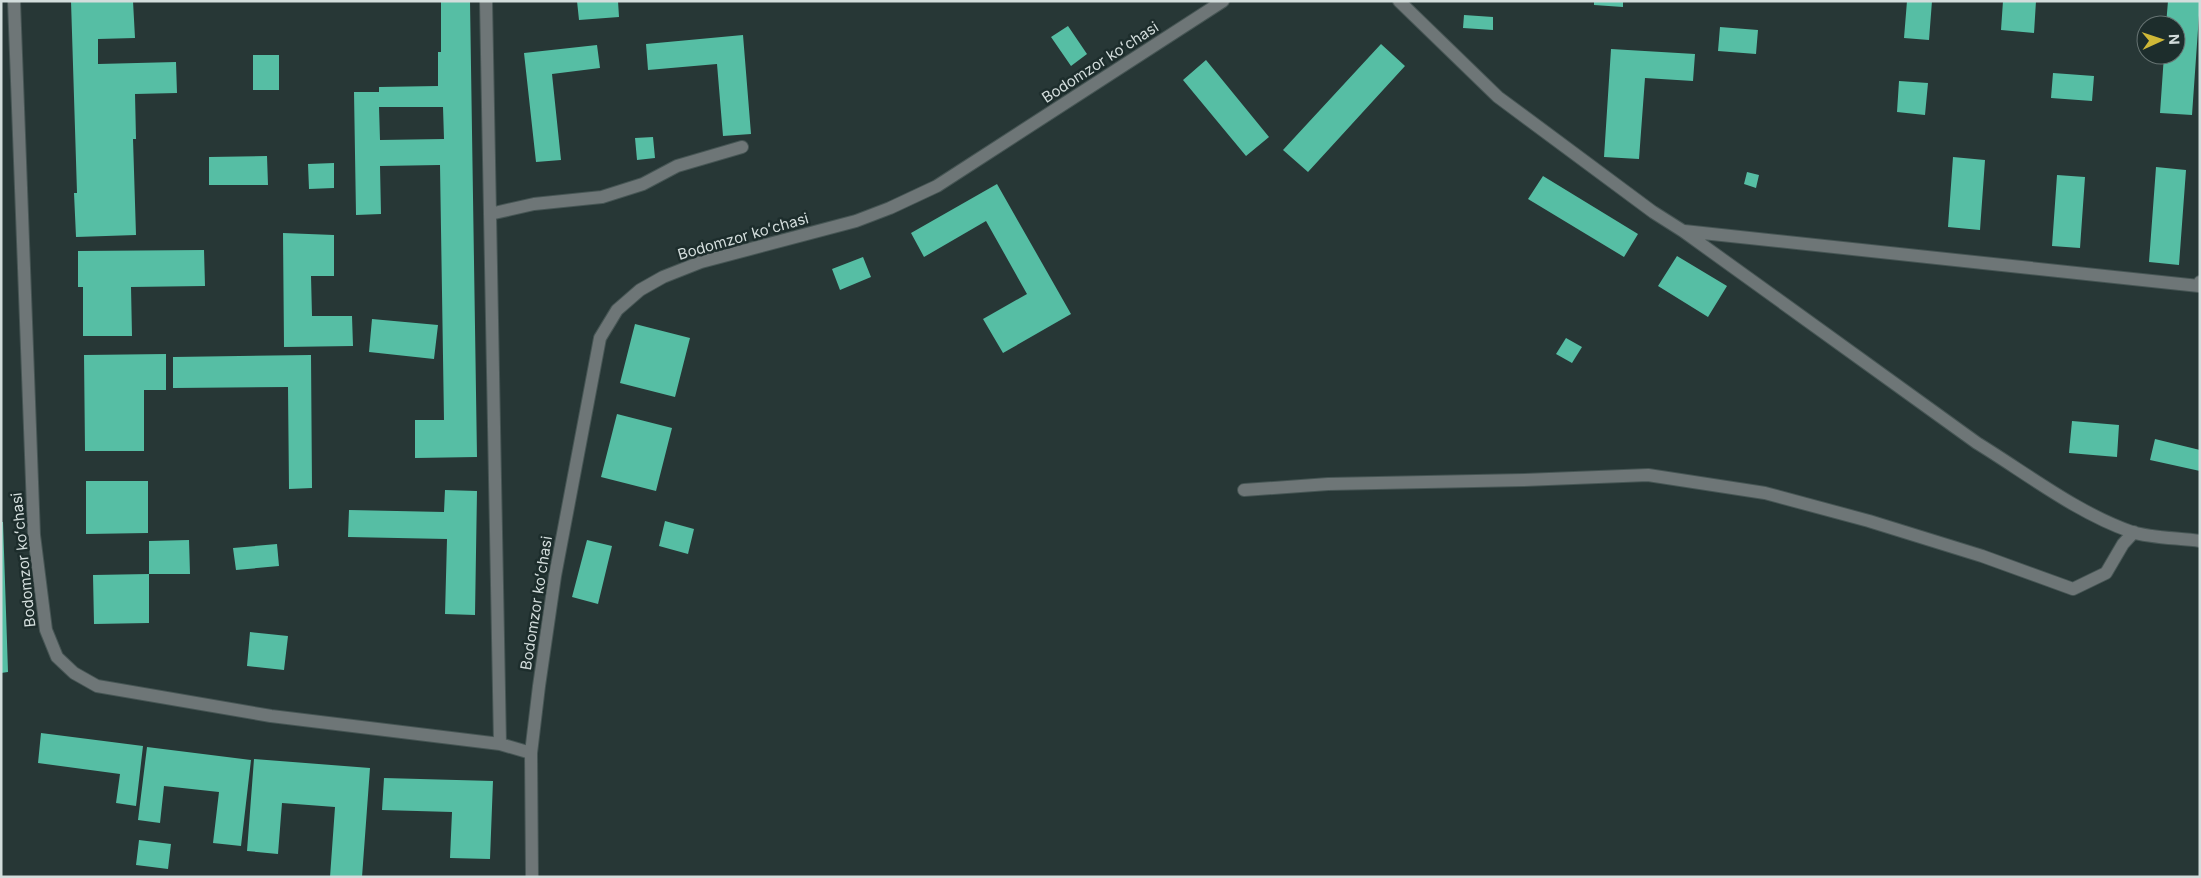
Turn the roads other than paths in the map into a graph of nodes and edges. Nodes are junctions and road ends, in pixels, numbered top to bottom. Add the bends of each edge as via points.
1 (14, 1) edge
2 (486, 1) edge
3 (1223, 1) edge
4 (1399, 1) edge
5 (742, 147) dead end
6 (490, 214) junction
7 (1683, 231) junction
8 (2200, 282) edge
9 (1244, 490) dead end
10 (2134, 532) junction
11 (2200, 541) edge
12 (500, 744) junction
13 (531, 753) junction
14 (532, 877) edge

1 - 12 street, Bodomzor koʻchasi via 34,535 46,630 57,657 74,673 97,686 271,716
2 - 6 street, Bodomzor koʻchasi
3 - 13 street, Bodomzor koʻchasi via 937,186 856,221 701,262 640,290 617,310 600,338 555,576
4 - 7 street via 1498,97
5 - 6 street via 678,166 643,184 602,197 534,204
6 - 12 street, Bodomzor koʻchasi
7 - 8 street via 2199,286
7 - 10 street via 1977,443 2102,520
9 - 10 street via 1328,484 1648,475 1793,500 1982,556 2073,589 2106,573
10 - 11 street
12 - 13 street, Bodomzor koʻchasi
13 - 14 street

